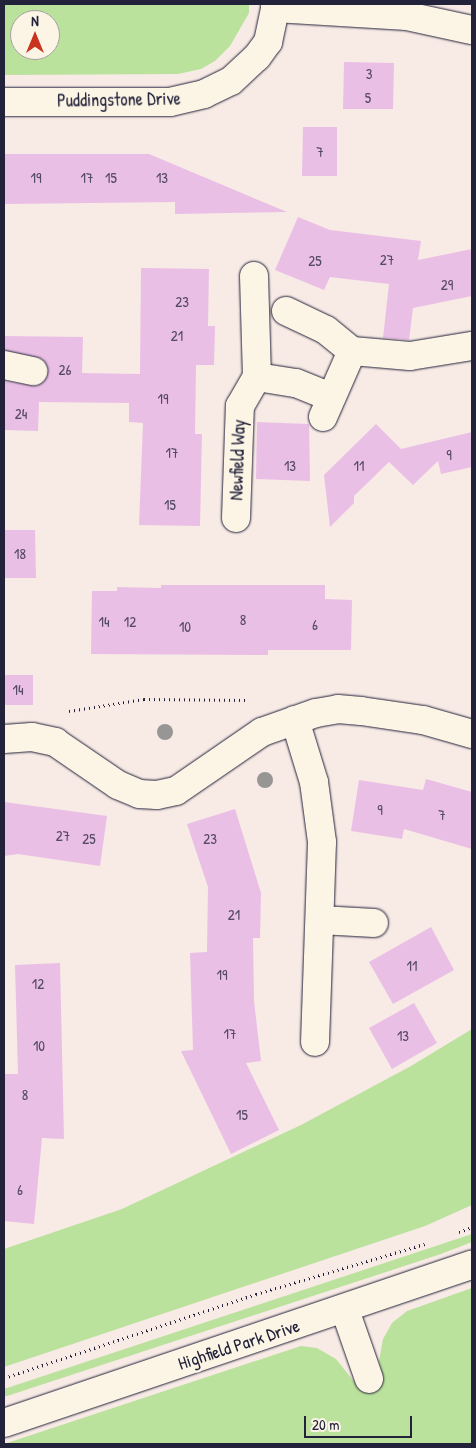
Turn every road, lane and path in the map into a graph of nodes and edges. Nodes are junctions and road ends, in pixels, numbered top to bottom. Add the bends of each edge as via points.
1 (275, 6) edge
2 (472, 30) edge
3 (4, 102) edge
4 (254, 276) dead end
5 (286, 311) dead end
6 (472, 346) edge
7 (352, 351) junction
8 (4, 366) edge
9 (33, 371) dead end
10 (257, 377) junction
11 (236, 518) dead end
12 (252, 700) dead end
13 (296, 720) junction
14 (472, 734) edge
15 (32, 737) junction
16 (4, 739) edge
17 (320, 920) junction
18 (374, 923) dead end
19 (315, 1042) dead end
20 (472, 1227) edge
21 (456, 1234) dead end
22 (430, 1242) dead end
23 (472, 1265) edge
24 (345, 1310) junction
25 (4, 1378) edge
26 (369, 1379) dead end
27 (4, 1423) edge

1 - 2 street, Puddingstone Drive via 407,16
1 - 3 street, Puddingstone Drive via 268,42 258,57 231,81 204,94 170,102
4 - 10 street
5 - 7 street via 326,330
6 - 7 street via 410,356
7 - 10 street via 327,407 296,383
8 - 9 street
10 - 11 street, Newfield Way via 240,406
12 - 15 path via 144,699 94,705 40,718
13 - 14 street via 338,709 353,710 423,720
13 - 15 street via 262,732 176,791 157,795 139,794 118,784 71,750
13 - 17 street via 314,782 322,842
15 - 16 street
17 - 18 street
17 - 19 street
20 - 21 path
22 - 25 path via 256,1294
23 - 24 street, Highfield Park Drive
24 - 26 street
24 - 27 street, Highfield Park Drive

